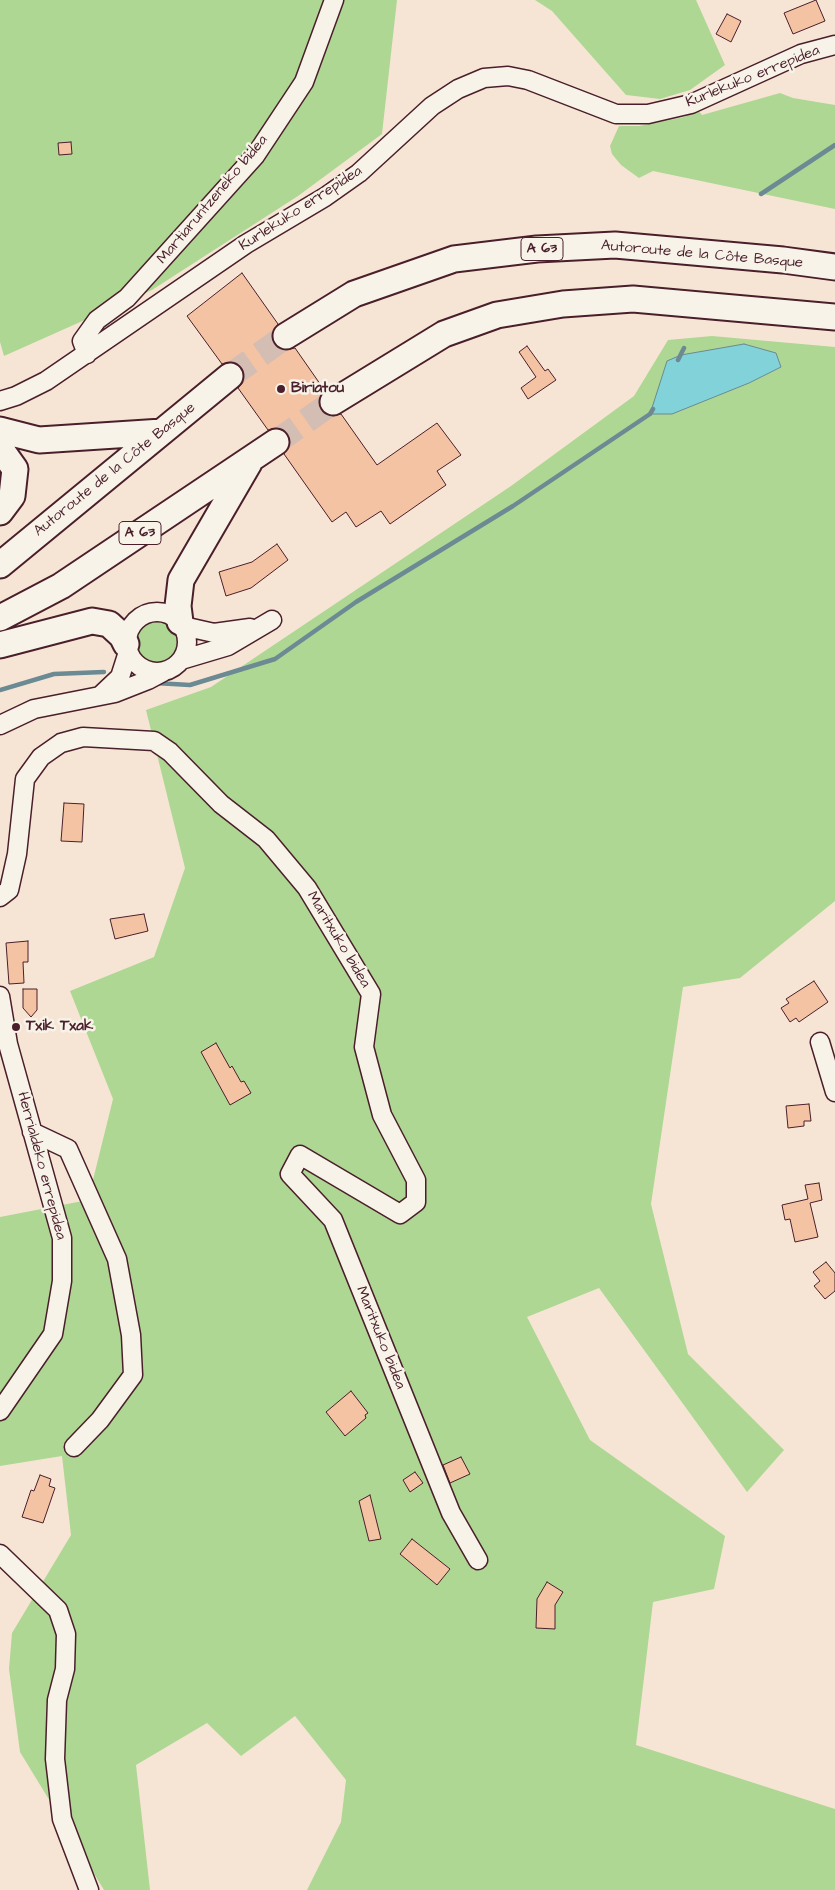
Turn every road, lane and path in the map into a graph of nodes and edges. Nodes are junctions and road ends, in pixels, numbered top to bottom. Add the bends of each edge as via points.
1 (334, 0) edge
2 (835, 45) edge
3 (835, 268) edge
4 (835, 317) edge
5 (286, 336) tunnel mouth
6 (86, 354) junction
7 (230, 376) tunnel mouth
8 (0, 401) edge
9 (333, 402) tunnel mouth
10 (0, 430) edge
11 (162, 432) junction
12 (276, 442) tunnel mouth
13 (0, 448) edge
14 (252, 458) junction
15 (0, 512) edge
16 (0, 565) edge
17 (0, 618) edge
18 (182, 624) junction
19 (0, 645) edge
20 (127, 648) junction
21 (181, 660) junction
22 (163, 672) junction
23 (98, 696) junction
24 (0, 726) edge
25 (0, 897) edge
26 (0, 996) edge
27 (820, 1042) dead end
28 (835, 1092) edge
29 (32, 1132) junction
30 (0, 1411) edge
31 (74, 1447) dead end
32 (0, 1554) edge
33 (478, 1560) dead end
34 (89, 1890) edge

1 - 6 street, Martiaruntzeneko bidea via 304,82 254,156 126,298 97,320 82,341
2 - 6 street, Kurlekuko errepidea via 801,54 691,104 648,114 616,114 521,78 484,78 432,106 345,183 246,244
3 - 5 highway, Autoroute de la Côte Basque / A 63 via 615,245 500,253 454,259 354,294
4 - 9 highway via 633,299 563,304 497,315 444,334
6 - 8 street, Kurlekuko errepidea via 46,381
7 - 11 highway, Autoroute de la Côte Basque
10 - 11 highway via 39,440
11 - 16 highway, Autoroute de la Côte Basque
12 - 14 highway, A 63
13 - 15 highway via 15,469 12,496
14 - 17 highway, A 63 via 61,586
14 - 18 highway via 181,580 178,606
18 - 20 street via 164,612 145,613 131,626
18 - 21 street via 187,644
18 - 21 street via 197,631 225,633 272,620 228,646
19 - 20 highway via 92,621 109,624
20 - 22 street via 138,666
20 - 23 street via 120,677
21 - 22 street
22 - 23 street via 132,687
23 - 24 street via 34,708
25 - 33 street, Maritxuko bidea via 8,890 16,854 25,779 41,757 61,743 83,736 154,741 170,752 221,804 266,839 307,888 371,994 364,1047 382,1115 416,1180 416,1202 400,1214 300,1155 290,1174 332,1220 451,1514
26 - 29 street, Herrialdeko errepidea via 8,1044
27 - 28 street
29 - 30 street, Herrialdeko errepidea via 62,1238 62,1282 53,1334
29 - 31 street via 68,1149 117,1259 131,1335 133,1375 100,1420
32 - 34 street via 58,1610 66,1634 65,1669 57,1700 54,1759 62,1819

